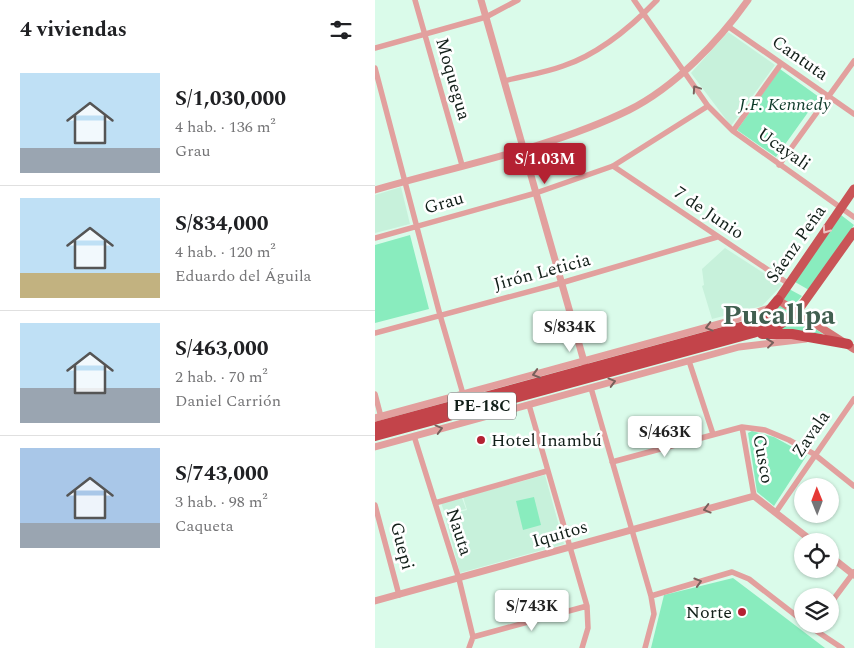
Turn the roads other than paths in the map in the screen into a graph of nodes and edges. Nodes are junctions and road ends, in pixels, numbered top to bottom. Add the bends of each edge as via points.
1 (415, 0) edge
2 (481, 0) edge
3 (518, 0) edge
4 (634, 0) edge
5 (657, 0) edge
6 (748, 0) edge
7 (644, 13) junction
8 (486, 17) junction
9 (729, 27) junction
10 (425, 34) junction
11 (375, 48) edge
12 (854, 62) edge
13 (781, 64) junction
14 (375, 68) edge
15 (685, 72) junction
16 (504, 81) junction
17 (829, 96) junction
18 (708, 106) junction
19 (854, 114) edge
20 (733, 131) junction
21 (524, 148) junction
22 (779, 164) junction
23 (462, 165) junction
24 (613, 166) junction
25 (406, 181) junction
26 (375, 190) edge
27 (854, 190) edge
28 (536, 193) junction
29 (842, 208) junction
30 (854, 217) edge
31 (418, 226) junction
32 (854, 232) edge
33 (717, 237) junction
34 (375, 238) edge
35 (561, 283) junction
36 (789, 284) junction
37 (775, 303) junction
38 (797, 312) junction
39 (439, 315) junction
40 (375, 333) edge
41 (753, 333) junction
42 (814, 338) junction
43 (851, 347) edge
44 (689, 361) junction
45 (586, 369) junction
46 (591, 388) junction
47 (375, 394) edge
48 (463, 394) junction
49 (854, 398) edge
50 (529, 405) junction
51 (378, 418) edge
52 (375, 427) edge
53 (742, 427) junction
54 (713, 434) junction
55 (375, 436) edge
56 (414, 436) junction
57 (375, 447) edge
58 (814, 454) junction
59 (612, 462) junction
60 (547, 471) junction
61 (854, 486) edge
62 (754, 496) junction
63 (435, 503) junction
64 (375, 505) edge
65 (776, 512) junction
66 (631, 529) junction
67 (802, 533) edge
68 (569, 546) junction
69 (839, 563) edge
70 (853, 574) edge
71 (459, 578) junction
72 (839, 592) edge
73 (399, 595) junction
74 (651, 596) junction
75 (375, 601) edge
76 (587, 606) junction
77 (794, 614) edge
78 (823, 633) edge
79 (473, 637) junction
80 (469, 648) edge
81 (582, 648) edge
82 (645, 648) edge
83 (842, 648) edge

1 - 10 street, Moquegua
2 - 8 street
3 - 8 street
4 - 7 street, Ucayali
5 - 7 street
6 - 9 street
7 - 15 street, Ucayali
7 - 16 street via 598,50 564,66
8 - 10 street
8 - 16 street
9 - 13 street, Cantuta
9 - 15 street
10 - 11 street
10 - 23 street, Moquegua
12 - 17 street
13 - 17 street, Cantuta
13 - 20 street
14 - 25 street
18 -> 15 street, Ucayali
15 - 21 street via 630,109 582,130
16 - 21 street
17 - 19 street, Cantuta
17 - 22 street
18 - 20 street, Ucayali
18 - 24 street, Grau
20 - 22 street, Ucayali
21 - 23 street
21 - 28 street
22 - 29 street, Ucayali
23 - 25 street
24 - 28 street, Grau
24 - 33 street, 7 de Junio
25 - 26 street
25 - 31 street
27 - 29 main road, Sáenz Peña
28 - 31 street, Grau
28 - 35 street
29 - 30 street, Ucayali
29 -> 36 main road, Sáenz Peña
31 - 34 street, Grau
31 - 39 street
32 - 38 main road
33 - 35 street, Jirón Leticia
33 - 36 street, 7 de Junio
35 - 39 street, Jirón Leticia
35 - 45 street
36 - 37 main road, Sáenz Peña
37 - 38 main road
37 -> 45 street via 737,319
37 - 45 highway, Sáenz Peña / PE-18C via 764,317 740,328
38 - 41 highway, PE-18C via 779,325
38 - 43 main road
39 - 40 street, Jirón Leticia
39 - 48 street
41 - 42 highway
41 - 45 highway, PE-18C
42 - 43 highway
44 -> 42 street via 739,347
46 -> 44 street
44 - 54 street
45 - 46 street
45 -> 48 street
45 - 52 highway, PE-18C
45 - 55 highway, PE-18C
46 - 50 street
46 - 59 street
47 - 51 street
48 - 51 street
49 - 58 street, Zavala
56 -> 50 street
50 - 60 street
53 - 54 street
53 - 58 street via 777,434
53 - 62 street, Cusco
54 - 59 street
56 - 57 street
56 - 63 street, Nauta
58 - 61 street
58 - 65 street, Zavala
59 - 66 street
60 - 63 street
60 - 68 street
62 - 65 street
62 -> 66 street, Iquitos
63 - 71 street, Nauta
64 - 73 street, Guepi
65 - 67 street
66 - 68 street, Iquitos
66 - 74 street
68 - 71 street, Iquitos
68 - 76 street
69 - 70 street
70 - 72 street
71 - 73 street, Iquitos
71 - 79 street, Nauta
73 - 75 street, Iquitos
74 -> 77 street via 732,572 749,579
74 - 82 street via 654,614
76 - 79 street
76 - 81 street via 588,628
78 - 83 street
79 - 80 street

